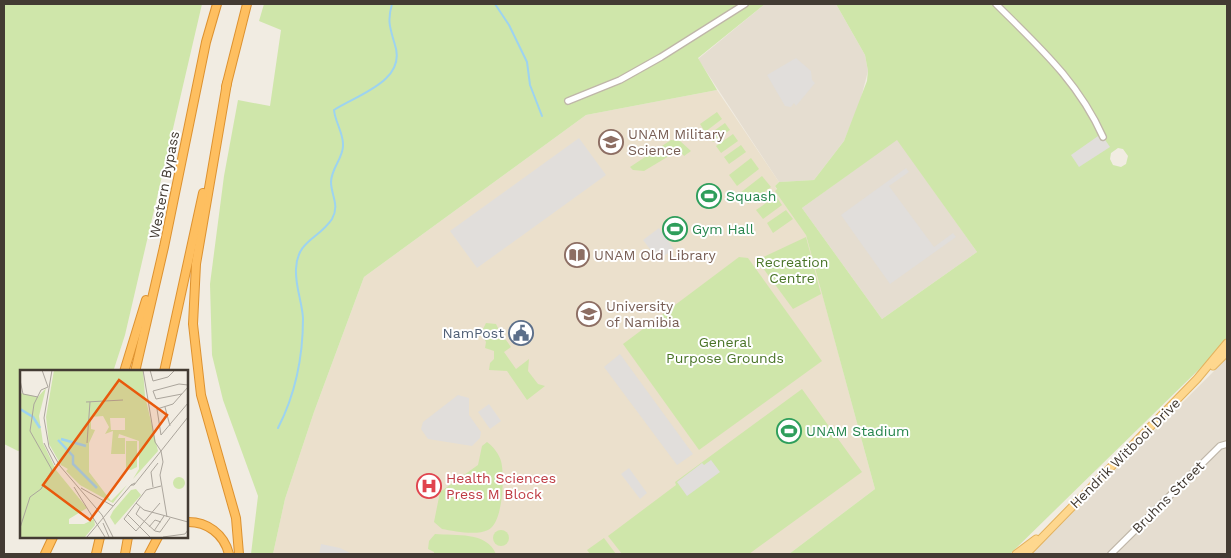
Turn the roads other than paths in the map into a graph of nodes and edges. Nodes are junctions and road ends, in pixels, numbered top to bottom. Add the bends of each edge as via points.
1 (217, 4) edge
2 (246, 4) edge
3 (745, 4) edge
4 (996, 4) edge
5 (227, 83) junction
6 (568, 101) dead end
7 (1103, 137) dead end
8 (164, 247) junction
9 (1227, 343) edge
10 (1224, 351) edge
11 (125, 370) edge
12 (135, 370) edge
13 (164, 370) edge
14 (1227, 444) edge
15 (188, 522) edge
16 (1052, 526) junction
17 (53, 538) edge
18 (100, 538) edge
19 (128, 538) edge
20 (157, 538) edge
21 (45, 554) edge
22 (96, 554) edge
23 (124, 554) edge
24 (149, 554) edge
25 (229, 554) edge
26 (239, 554) edge
27 (1016, 554) edge
28 (1026, 554) edge
29 (1111, 554) edge

1 - 8 highway, Western Bypass via 206,42
2 - 5 highway
3 - 6 street via 620,80
4 - 7 street via 1060,68 1076,88
5 - 13 highway
5 - 26 highway via 196,264 193,324 201,395 231,495 238,525
8 - 11 highway
8 - 12 highway, Western Bypass
9 - 10 main road, Hendrik Witbooi Drive
10 - 16 main road, Hendrik Witbooi Drive
14 - 29 street, Bruhns Street via 1220,446
15 - 25 highway via 214,529
16 - 27 main road, Hendrik Witbooi Drive
16 - 28 main road, Hendrik Witbooi Drive
17 - 21 highway
18 - 22 highway
19 - 23 highway
20 - 24 highway

